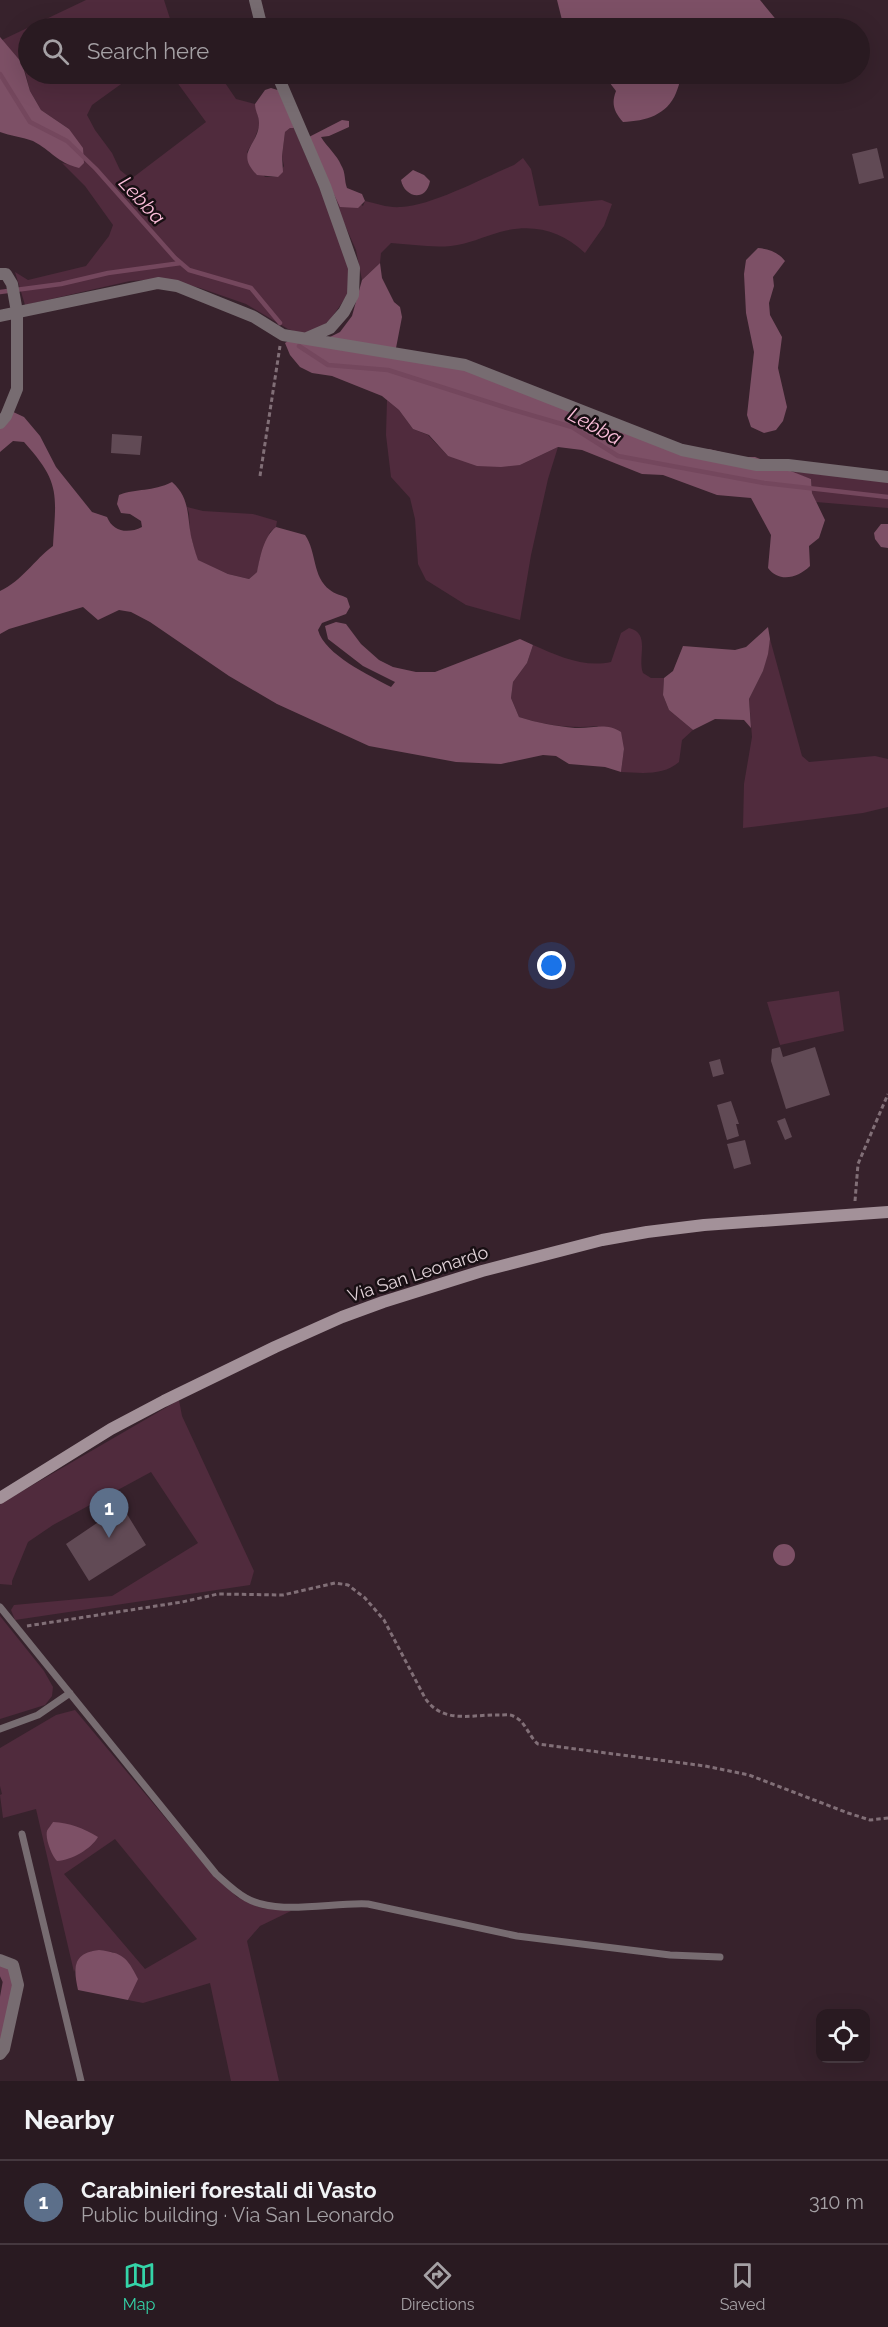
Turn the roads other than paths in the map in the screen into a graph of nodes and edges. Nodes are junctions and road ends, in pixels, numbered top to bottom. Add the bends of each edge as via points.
1 (255, 0) edge
2 (260, 18) edge
3 (281, 84) edge
4 (0, 273) edge
5 (16, 307) junction
6 (0, 316) edge
7 (305, 338) junction
8 (0, 423) edge
9 (888, 477) edge
10 (888, 1212) edge
11 (0, 1498) edge
12 (0, 1607) edge
13 (70, 1693) junction
14 (0, 1729) edge
15 (22, 1834) dead end
16 (720, 1957) dead end
17 (0, 1960) edge
18 (0, 2054) edge
19 (81, 2081) edge

1 - 2 street
3 - 7 street via 325,186 354,268 353,295 344,312 330,328
4 - 5 street via 6,274 13,285
5 - 6 street
5 - 7 street via 158,283 177,286 235,309 280,333
5 - 8 street via 17,389
7 - 9 street via 465,365 682,450 757,465
10 - 11 street, Via San Leonardo via 647,1232 602,1240 383,1302 275,1347 164,1401
12 - 13 lane
13 - 14 lane via 38,1715
13 - 16 lane via 216,1874 252,1901 281,1906 368,1904 517,1936 670,1955
15 - 19 lane
17 - 18 street via 13,1965 18,1984

